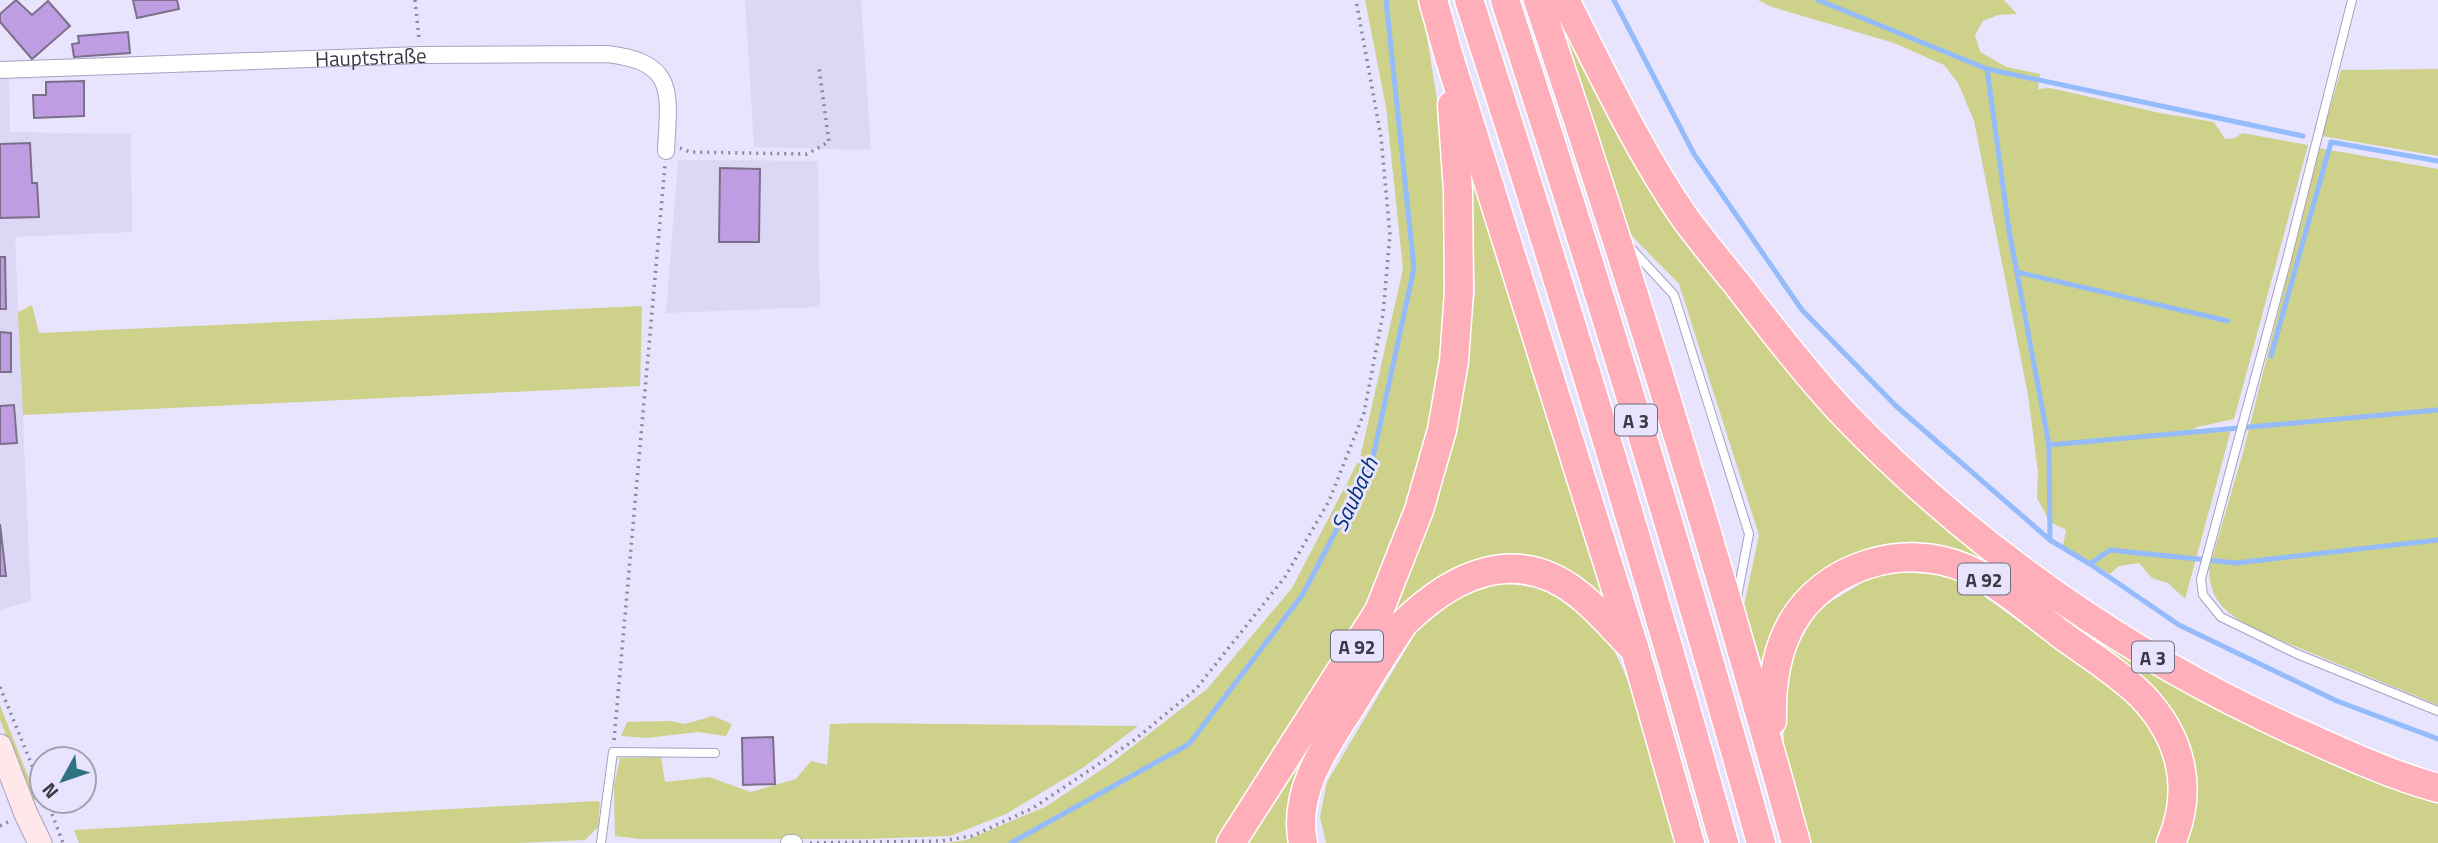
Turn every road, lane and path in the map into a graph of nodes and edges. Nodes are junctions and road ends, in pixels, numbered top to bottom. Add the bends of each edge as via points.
1 (415, 0) edge
2 (1356, 0) edge
3 (1433, 0) edge
4 (1469, 0) edge
5 (1505, 0) edge
6 (1538, 0) edge
7 (1565, 0) edge
8 (2352, 0) edge
9 (421, 55) junction
10 (1448, 57) junction
11 (819, 68) dead end
12 (0, 70) edge
13 (667, 130) junction
14 (666, 150) joint
15 (1616, 232) junction
16 (1732, 617) junction
17 (1635, 650) junction
18 (0, 687) edge
19 (2438, 711) edge
20 (0, 746) edge
21 (613, 752) junction
22 (715, 753) dead end
23 (28, 756) edge
24 (1773, 759) junction
25 (2438, 788) edge
26 (52, 815) edge
27 (7, 823) dead end
28 (0, 826) edge
29 (40, 843) edge
30 (63, 843) edge
31 (601, 843) edge
32 (789, 843) edge
33 (794, 843) edge
34 (1231, 843) edge
35 (1303, 843) edge
36 (1690, 843) edge
37 (1724, 843) edge
38 (1761, 843) edge
39 (1796, 843) edge
40 (2171, 843) edge

1 - 9 path
2 - 33 path via 1381,136 1390,235 1383,314 1364,412 1329,501 1285,577 1196,689 1133,741 1033,808 972,836 941,841
3 - 10 highway
4 - 37 highway, A 3 via 1567,310
5 - 38 highway, A 3 via 1568,194
6 - 15 highway, A 3
7 - 25 highway, A 3 via 1629,126 1685,218 1785,346 1901,471 2007,560 2188,678 2294,731
8 - 19 lane via 2201,579 2203,595 2221,617 2297,654
9 - 12 street, Hauptstraße
9 - 13 street, Hauptstraße via 633,57 656,70 663,81 668,98
10 - 17 highway
10 - 34 highway, A 92 via 1458,191 1459,291 1454,361 1419,510 1379,611
11 - 13 path via 828,142 807,154 690,152 675,146
13 - 14 street, Hauptstraße
14 - 21 path
15 - 16 highway, A 3
15 - 16 lane via 1674,295 1749,534
16 - 24 highway, A 3
17 - 35 highway via 1575,591 1530,571 1513,568 1472,574 1442,590 1404,623 1313,768 1303,800
17 - 36 highway
18 - 23 path
20 - 29 main road
21 - 22 lane
21 - 31 lane
24 - 39 highway, A 3
24 - 40 highway, A 92 via 1772,684 1793,622 1813,598 1846,572 1896,558 1932,559 1966,569 2022,605 2141,696 2160,718 2181,765 2182,806
26 - 30 path
27 - 28 path
32 - 33 street

